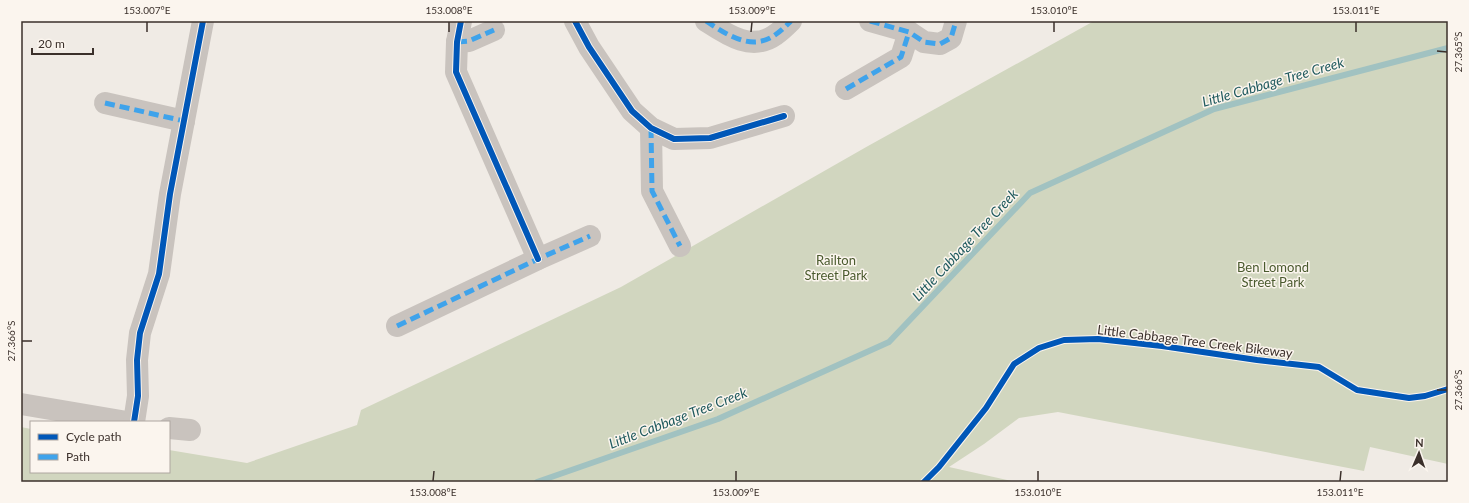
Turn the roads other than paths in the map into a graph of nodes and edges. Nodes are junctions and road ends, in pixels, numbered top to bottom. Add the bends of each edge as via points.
1 (203, 21) edge
2 (575, 21) edge
3 (706, 21) edge
4 (791, 21) edge
5 (870, 21) edge
6 (956, 21) edge
7 (494, 30) dead end
8 (459, 31) edge
9 (908, 32) junction
10 (846, 89) dead end
11 (105, 103) dead end
12 (784, 116) dead end
13 (184, 122) junction
14 (651, 128) junction
15 (590, 236) dead end
16 (680, 246) dead end
17 (538, 259) junction
18 (397, 326) dead end
19 (21, 404) edge
20 (121, 421) edge
21 (134, 421) edge
22 (170, 428) edge
23 (190, 430) dead end

1 - 13 street
2 - 14 street via 589,47 632,111
3 - 4 street via 729,36 747,42 760,42 774,36
5 - 9 street
6 - 9 street via 951,38 940,44 924,42
7 - 8 street via 469,41
8 - 17 street via 456,72
9 - 10 street via 901,58
11 - 13 street
12 - 14 street via 710,138 674,139
13 - 21 street via 170,194 159,274 140,333 137,360 138,396
14 - 16 street via 652,191
15 - 17 street
17 - 18 street
19 - 20 street
22 - 23 street

